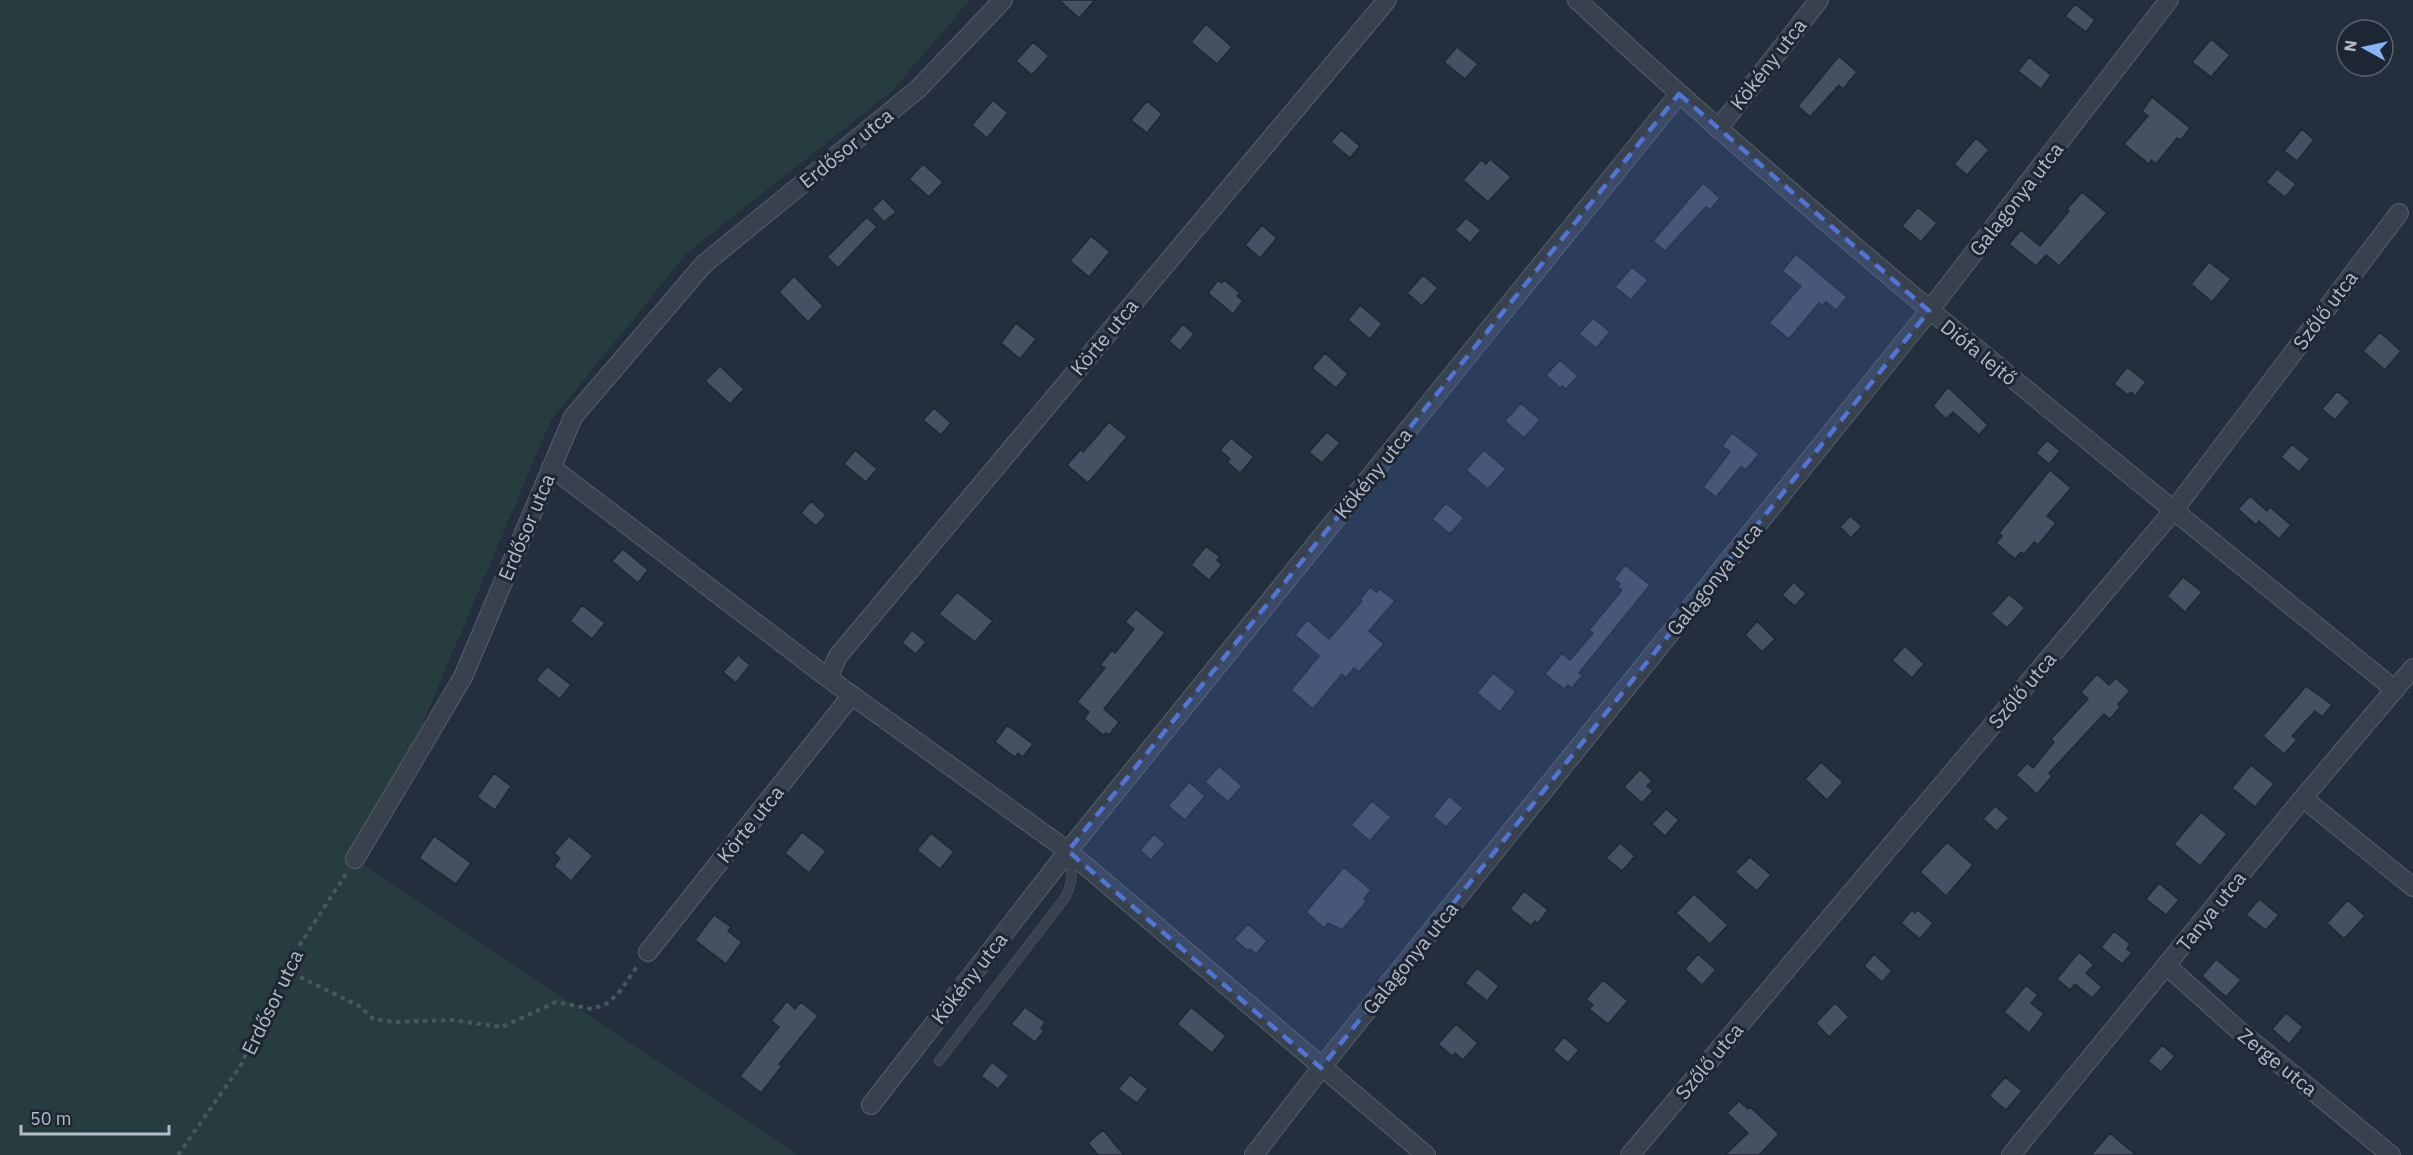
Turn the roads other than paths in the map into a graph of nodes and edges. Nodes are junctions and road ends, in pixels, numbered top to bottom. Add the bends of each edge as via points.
1 (1003, 0) edge
2 (1387, 0) edge
3 (1577, 0) edge
4 (1819, 0) edge
5 (2169, 0) edge
6 (1679, 94) junction
7 (1718, 129) junction
8 (2399, 213) dead end
9 (1929, 311) junction
10 (551, 467) junction
11 (2174, 510) junction
12 (2413, 668) edge
13 (828, 678) junction
14 (2394, 689) junction
15 (852, 695) junction
16 (2303, 798) junction
17 (1068, 851) junction
18 (355, 859) road end
19 (2413, 887) edge
20 (648, 952) road end
21 (2167, 966) junction
22 (939, 1061) dead end
23 (1321, 1068) junction
24 (871, 1105) dead end
25 (1254, 1155) edge
26 (1426, 1155) edge
27 (1630, 1155) edge
28 (2011, 1155) edge
29 (2391, 1155) edge

1 - 10 street, Erdősor utca via 918,89 704,264 573,417
2 - 13 street, Körte utca via 845,646
3 - 6 street, Diófa lejtő
4 - 7 street, Kökény utca
5 - 9 street, Galagonya utca
6 - 7 street, Diófa lejtő
6 - 17 street, Kökény utca
7 - 9 street, Diófa lejtő
8 - 11 street, Szőlő utca
9 - 11 street, Diófa lejtő
9 - 23 street, Galagonya utca
10 - 13 street
10 - 18 street, Erdősor utca via 463,677
11 - 14 street, Diófa lejtő
11 - 27 street, Szőlő utca
12 - 14 street, Tanya utca
13 - 15 street
14 - 16 street, Tanya utca
15 - 17 street
15 - 20 street, Körte utca
16 - 19 street
16 - 21 street, Tanya utca
17 - 22 lane, Kökény utca via 1072,885 1065,898
17 - 23 street
17 - 24 street, Kökény utca
21 - 28 street, Tanya utca
21 - 29 street, Zerge utca
23 - 25 street, Galagonya utca
23 - 26 street

